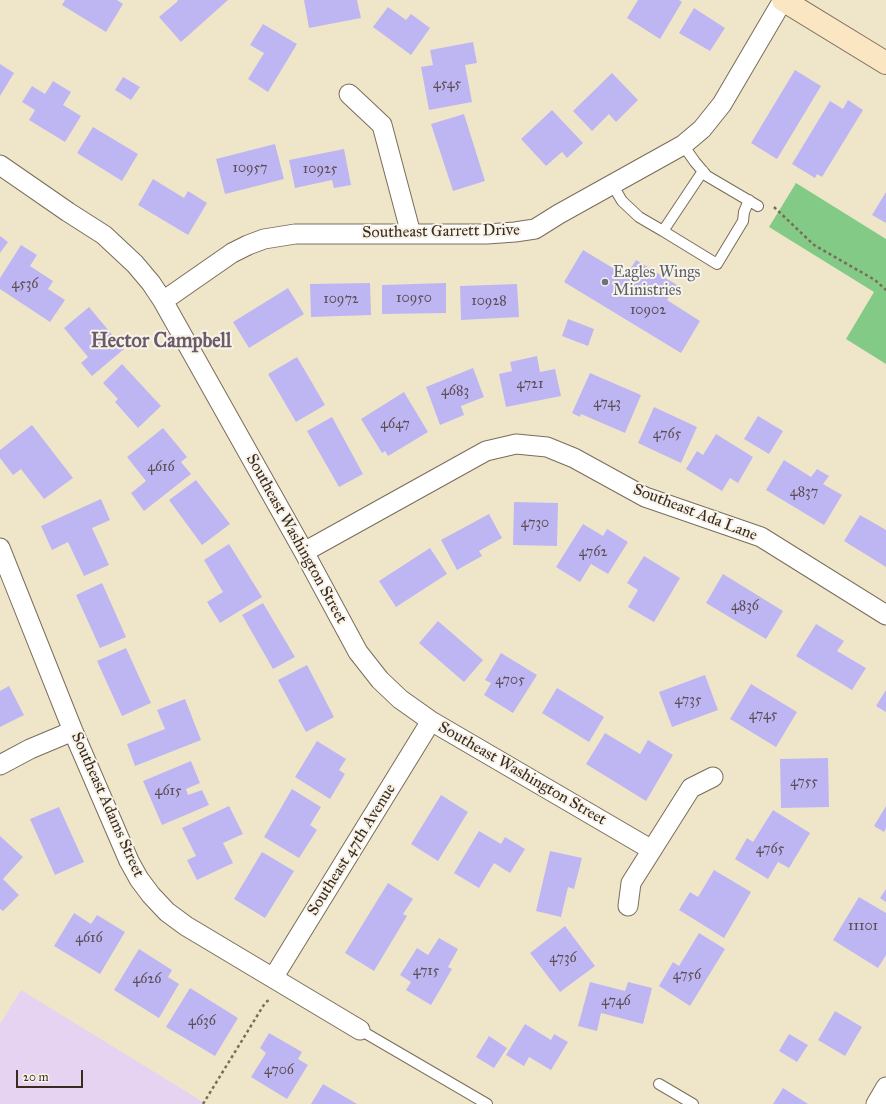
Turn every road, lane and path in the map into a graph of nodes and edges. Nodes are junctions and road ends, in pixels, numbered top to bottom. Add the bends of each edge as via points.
1 (783, 0) edge
2 (886, 64) edge
3 (349, 94) dead end
4 (683, 145) junction
5 (0, 164) edge
6 (703, 171) junction
7 (612, 184) junction
8 (753, 203) junction
9 (663, 231) junction
10 (412, 234) junction
11 (886, 290) edge
12 (163, 301) junction
13 (0, 548) edge
14 (304, 552) junction
15 (886, 615) edge
16 (431, 721) junction
17 (73, 731) junction
18 (0, 765) edge
19 (713, 777) dead end
20 (652, 850) junction
21 (628, 906) dead end
22 (279, 981) junction
23 (360, 1030) joint
24 (659, 1084) dead end
25 (886, 1087) edge
26 (203, 1104) edge
27 (487, 1104) edge
28 (693, 1104) edge
29 (876, 1104) edge

1 - 2 street
1 - 4 street, Southeast Garrett Drive via 722,104 702,129
3 - 10 street via 382,125
4 - 6 lane
4 - 7 street, Southeast Garrett Drive
5 - 12 street, Southeast Washington Street via 104,235 135,264
6 - 8 lane via 707,176
6 - 9 lane
7 - 9 lane via 622,202 639,217
7 - 10 street, Southeast Garrett Drive via 534,229 487,234
8 - 9 lane via 744,212 743,221 717,264
8 - 11 path via 774,207 814,244 875,280
10 - 12 street, Southeast Garrett Drive via 295,234 264,239 232,253
12 - 14 street, Southeast Washington Street
13 - 17 street, Southeast Adams Street
14 - 15 street, Southeast Ada Lane via 486,451 516,444 547,447 574,458 645,497 761,537
14 - 16 street, Southeast Washington Street via 358,652 380,680 400,699
16 - 20 street, Southeast Washington Street
16 - 22 street, Southeast 47th Avenue
17 - 18 street
17 - 22 street, Southeast Adams Street via 129,861 151,895 167,912 186,926
19 - 20 street via 691,788
20 - 21 street via 631,883
22 - 23 street, Southeast Adams Street
22 - 26 path
23 - 27 lane
24 - 28 lane
25 - 29 street

